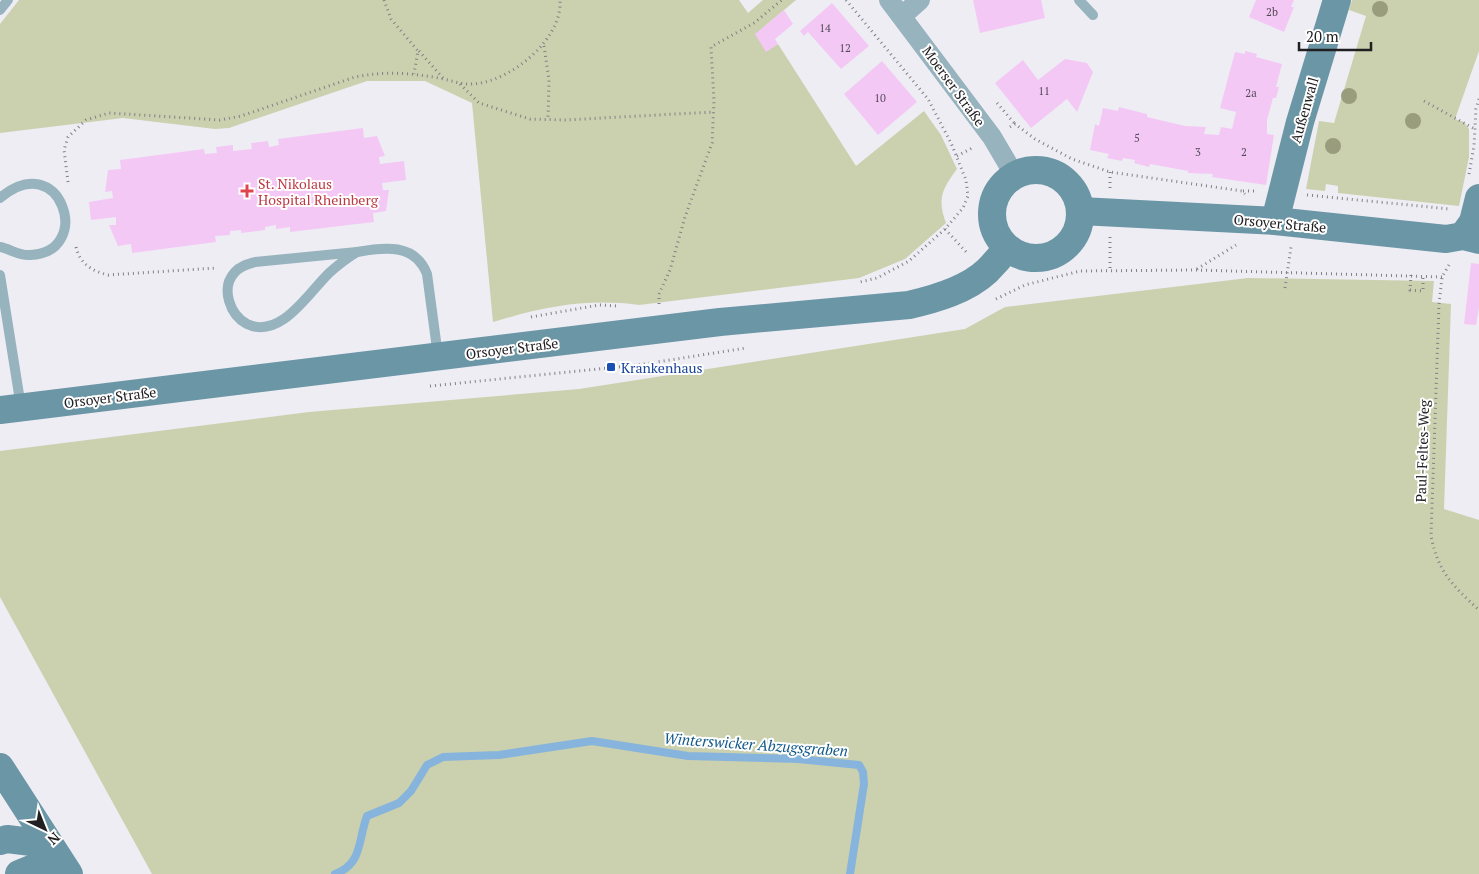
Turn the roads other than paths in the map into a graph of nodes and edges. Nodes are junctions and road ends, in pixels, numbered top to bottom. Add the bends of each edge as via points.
1 (8, 0) edge
2 (889, 0) edge
3 (920, 0) edge
4 (1079, 0) edge
5 (1337, 0) edge
6 (0, 10) edge
7 (1093, 15) dead end
8 (902, 16) junction
9 (1015, 176) junction
10 (1473, 191) edge
11 (0, 198) edge
12 (1080, 212) junction
13 (1284, 222) junction
14 (1471, 238) edge
15 (0, 247) edge
16 (1008, 248) junction
17 (357, 252) junction
18 (0, 275) edge
19 (438, 357) junction
20 (11, 409) edge
21 (0, 766) edge
22 (0, 841) edge
23 (59, 859) edge
24 (19, 874) edge

1 - 6 lane
2 - 8 street, Moerser Straße
3 - 8 street
4 - 7 lane
5 - 13 street, Außenwall via 1300,122 1283,192
8 - 9 street, Moerser Straße via 992,137
9 - 12 street via 1032,170 1049,172 1064,180 1076,195
9 - 16 street via 1002,187 994,202 992,218 997,235
10 - 14 street
11 - 15 lane via 19,185 41,185 59,198 65,208 66,220 58,243 49,250 27,256
12 - 13 street, Orsoyer Straße
12 - 16 street via 1075,234 1059,252 1033,258
13 - 14 street, Orsoyer Straße via 1446,240
16 - 19 street, Orsoyer Straße via 985,272 957,289 932,300 909,305 720,322
17 - 17 lane via 255,262 243,266 233,274 228,286 233,312 252,326 279,323 329,273
17 - 19 lane via 393,247 405,250 424,265
18 - 20 lane
19 - 20 street, Orsoyer Straße
21 - 23 street
22 - 23 street via 7,839
23 - 24 street

